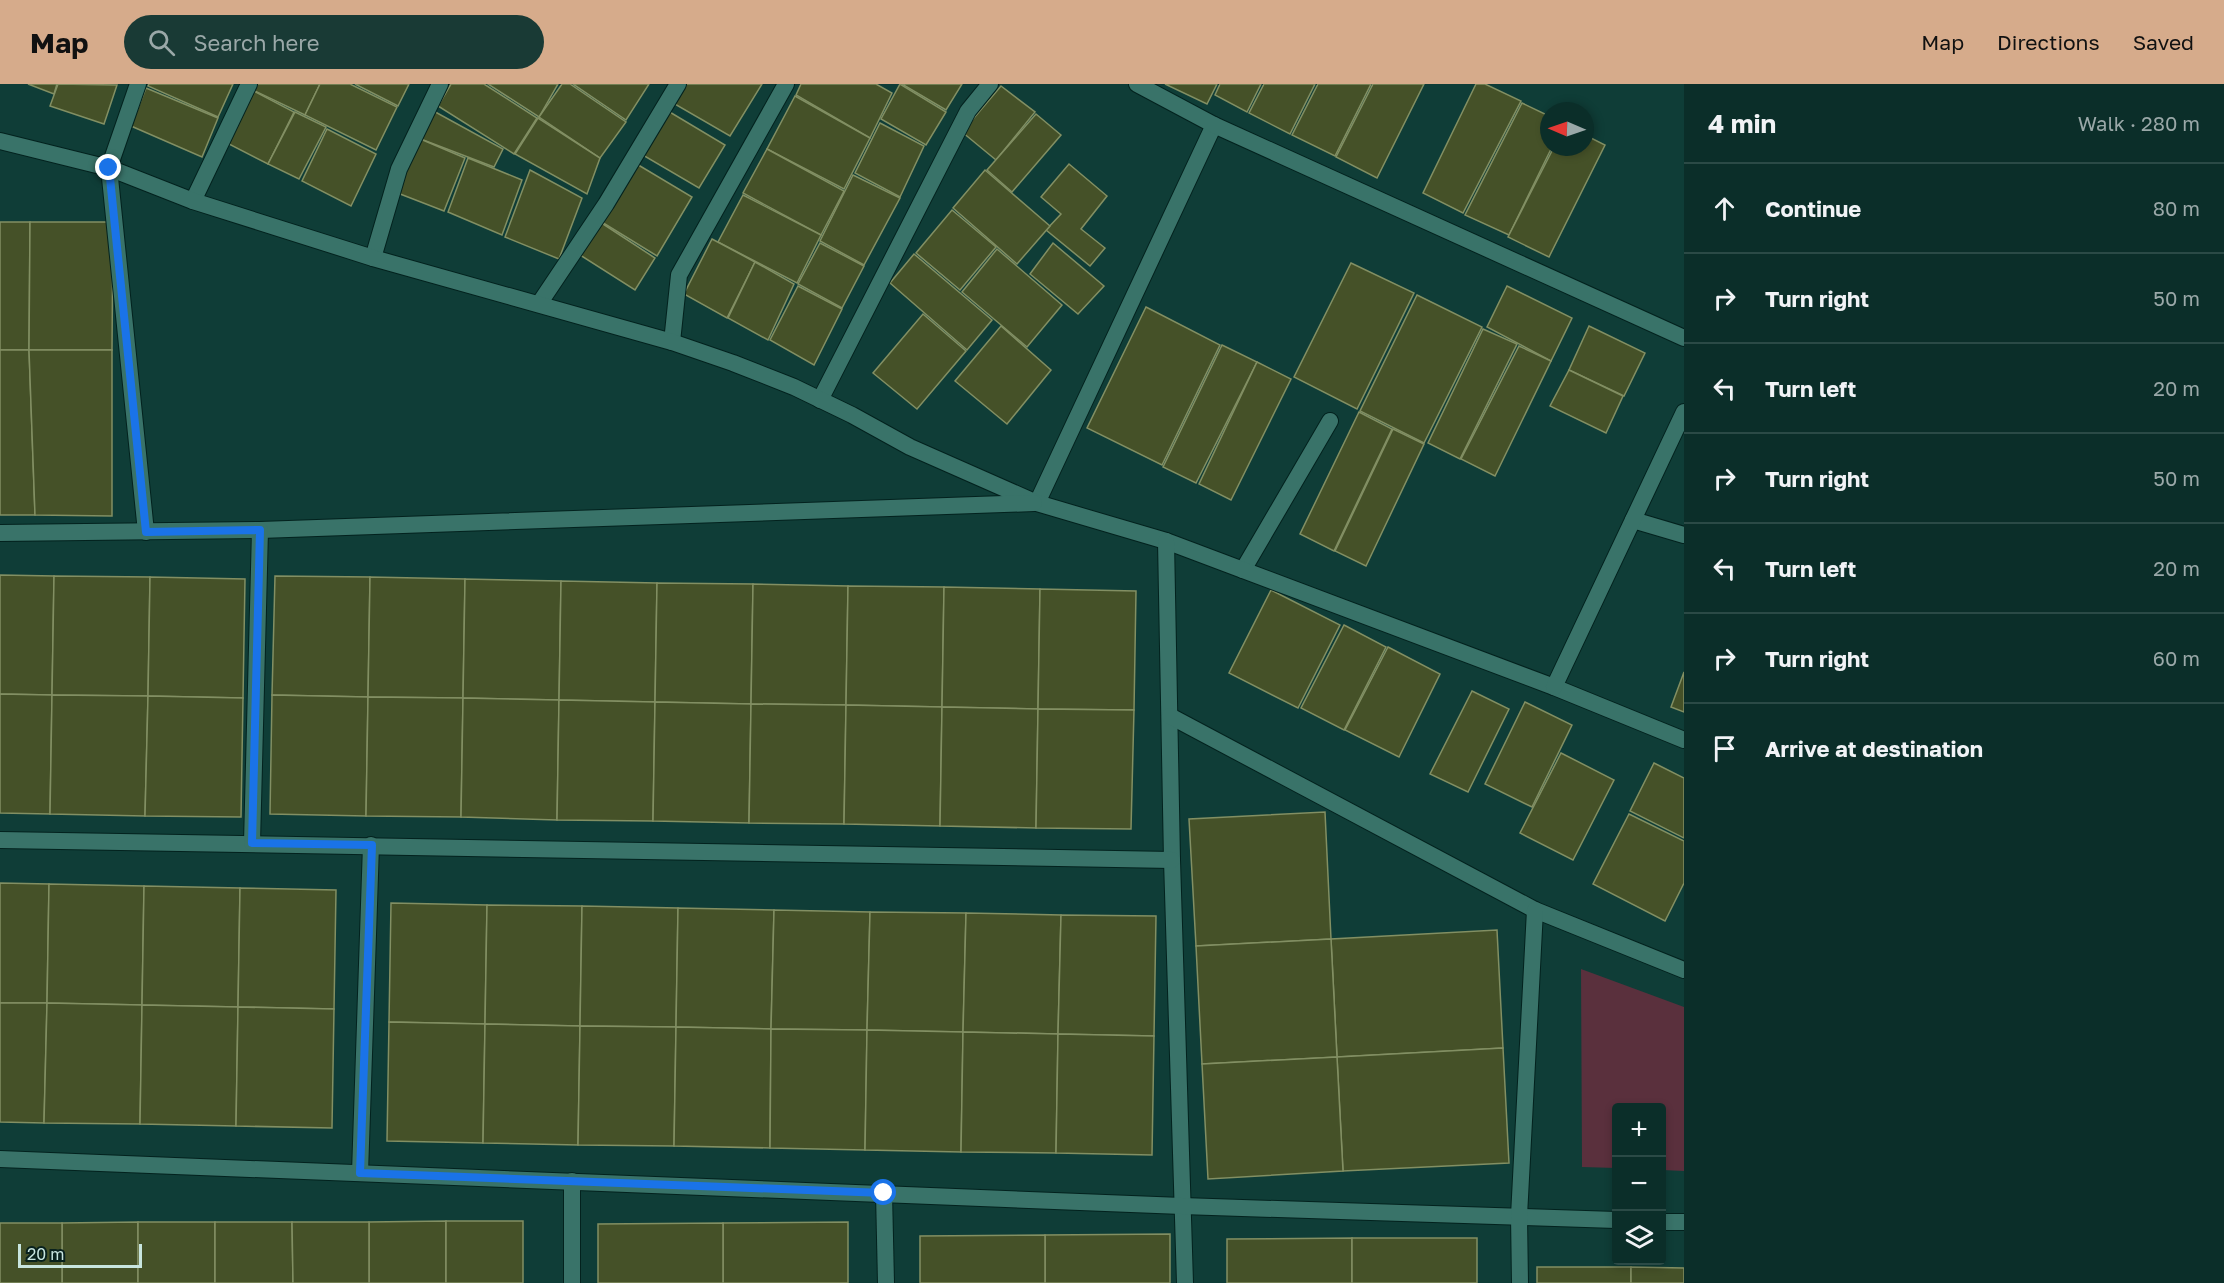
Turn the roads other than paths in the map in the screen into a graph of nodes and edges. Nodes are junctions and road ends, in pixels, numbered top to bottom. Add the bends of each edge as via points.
1 (138, 84) edge
2 (249, 84) edge
3 (440, 84) edge
4 (678, 84) edge
5 (786, 84) edge
6 (990, 84) edge
7 (1137, 84) edge
8 (1214, 124) junction
9 (0, 141) edge
10 (109, 168) junction
11 (193, 201) junction
12 (373, 258) junction
13 (539, 304) junction
14 (1684, 338) edge
15 (672, 342) junction
16 (820, 400) junction
17 (1684, 412) edge
18 (1330, 421) dead end
19 (1037, 503) junction
20 (1633, 520) junction
21 (260, 530) junction
22 (146, 532) junction
23 (0, 534) edge
24 (1684, 535) edge
25 (1166, 542) junction
26 (1243, 570) junction
27 (1554, 687) junction
28 (1170, 716) junction
29 (1684, 740) edge
30 (0, 840) edge
31 (252, 843) junction
32 (372, 845) junction
33 (1172, 860) junction
34 (1535, 910) junction
35 (1684, 970) edge
36 (0, 1160) edge
37 (360, 1173) junction
38 (572, 1181) junction
39 (884, 1193) junction
40 (1182, 1206) junction
41 (1519, 1216) junction
42 (1612, 1220) edge
43 (1666, 1222) edge
44 (1684, 1222) edge
45 (572, 1283) edge
46 (886, 1283) edge
47 (1185, 1283) edge
48 (1520, 1283) edge

1 - 10 street
2 - 11 street
3 - 12 street via 399,169
4 - 13 street via 606,204
5 - 15 street via 679,275
6 - 16 street via 968,111
7 - 8 street
8 - 14 street
8 - 19 street
9 - 10 street
10 - 11 street
10 - 22 street
11 - 12 street
12 - 13 street
13 - 15 street
15 - 16 street
16 - 19 street via 910,447
17 - 20 street
18 - 26 street
19 - 21 street
19 - 25 street
20 - 24 street
20 - 27 street
21 - 22 street
21 - 31 street
22 - 23 street
25 - 26 street
25 - 28 street
26 - 27 street
27 - 29 street
28 - 33 street
28 - 34 street
30 - 31 street
31 - 32 street
32 - 33 street
32 - 37 street
33 - 40 street
34 - 35 street
34 - 41 street
36 - 37 street
37 - 38 street
38 - 39 street
38 - 45 street
39 - 40 street
39 - 46 street
40 - 41 street
40 - 47 street
41 - 42 street
41 - 48 street
43 - 44 street

